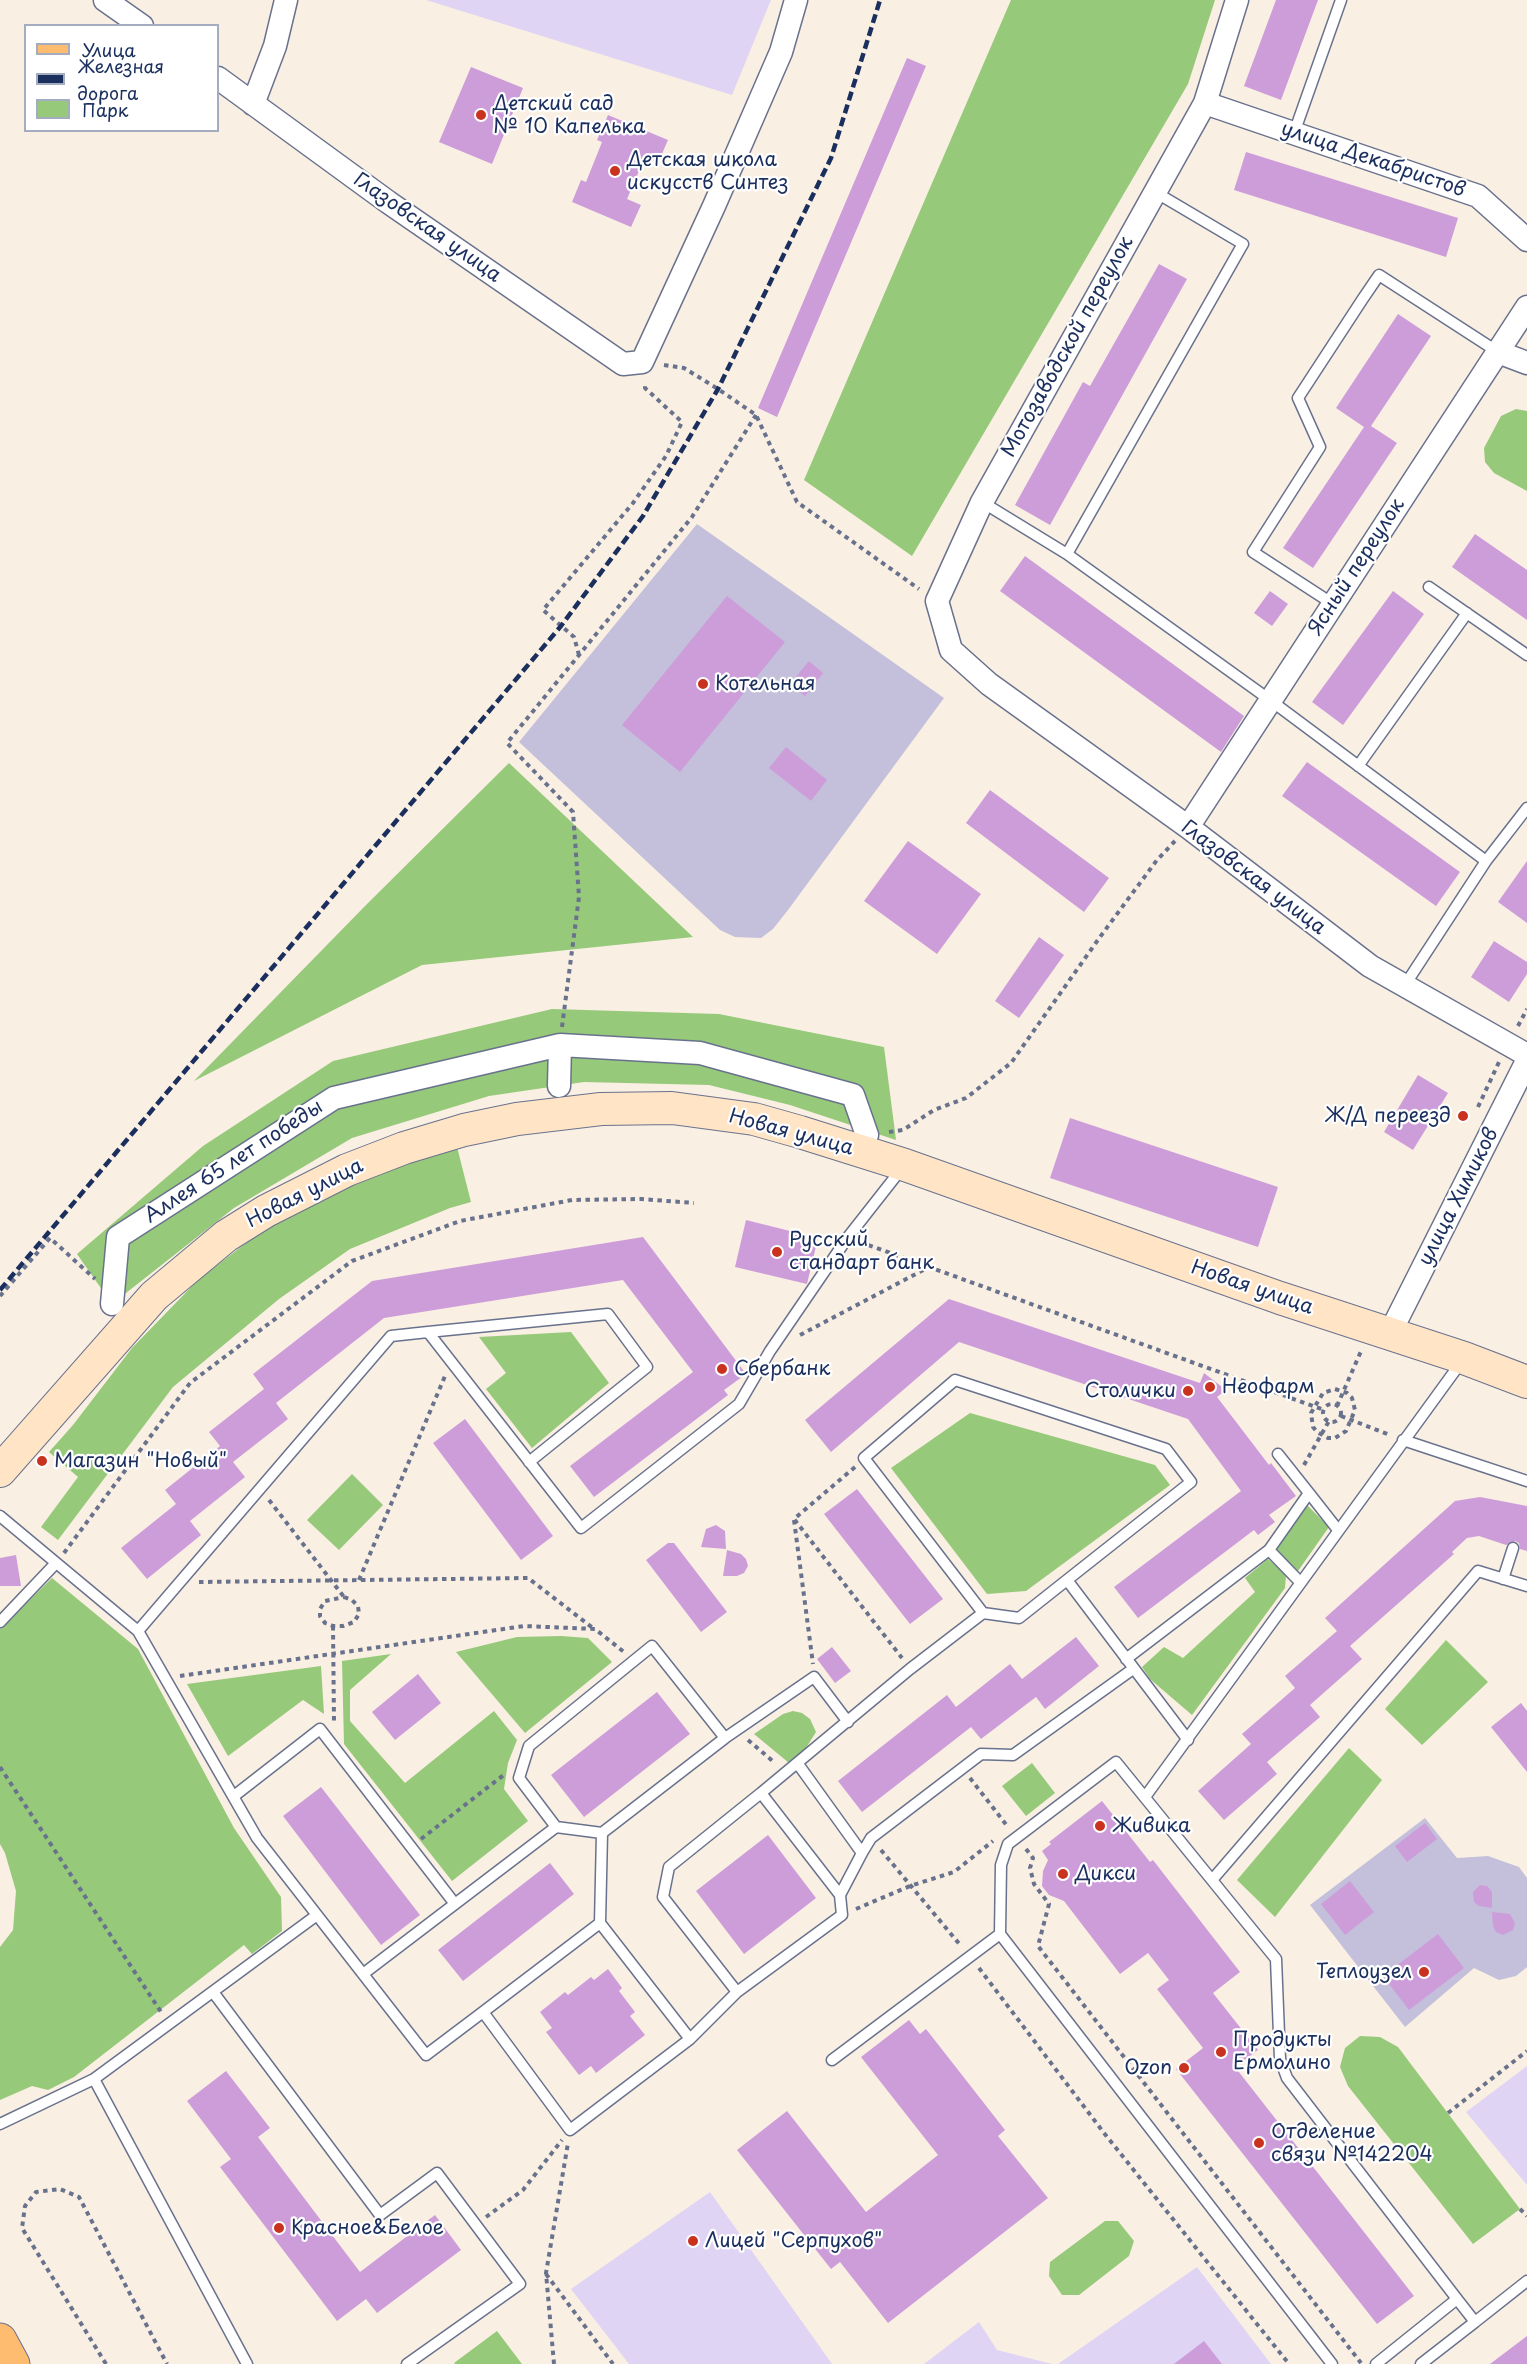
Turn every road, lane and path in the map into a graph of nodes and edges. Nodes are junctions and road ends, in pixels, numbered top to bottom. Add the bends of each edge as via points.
1 (105, 0) edge
2 (286, 0) edge
3 (796, 0) edge
4 (1237, 0) edge
5 (1341, 0) edge
6 (139, 24) edge
7 (219, 79) edge
8 (1206, 103) junction
9 (254, 104) junction
10 (1294, 133) junction
11 (1154, 192) junction
12 (1527, 240) edge
13 (1527, 308) edge
14 (1498, 352) junction
15 (642, 362) junction
16 (1527, 363) edge
17 (756, 415) junction
18 (982, 502) junction
19 (1067, 554) junction
20 (1429, 587) dead end
21 (937, 601) junction
22 (1333, 604) junction
23 (1467, 614) junction
24 (579, 655) junction
25 (1527, 655) edge
26 (1270, 700) junction
27 (1358, 766) junction
28 (1527, 808) edge
29 (1188, 828) junction
30 (1486, 861) junction
31 (1405, 985) junction
32 (560, 1045) junction
33 (1527, 1055) edge
34 (1527, 1061) edge
35 (559, 1086) dead end
36 (867, 1135) joint
37 (905, 1165) junction
38 (694, 1203) dead end
39 (848, 1237) junction
40 (929, 1266) junction
41 (0, 1296) edge
42 (113, 1300) joint
43 (428, 1332) junction
44 (1390, 1333) junction
45 (770, 1351) junction
46 (1464, 1358) junction
47 (451, 1362) junction
48 (1527, 1382) edge
49 (1314, 1407) junction
50 (1324, 1410) junction
51 (1329, 1421) junction
52 (1320, 1435) junction
53 (1403, 1440) junction
54 (1278, 1454) dead end
55 (864, 1458) junction
56 (529, 1462) junction
57 (0, 1471) edge
58 (1297, 1478) junction
59 (1527, 1481) edge
60 (260, 1489) junction
61 (1309, 1493) junction
62 (0, 1516) edge
63 (794, 1519) junction
64 (1338, 1530) junction
65 (1513, 1548) dead end
66 (1269, 1550) junction
67 (56, 1563) junction
68 (1503, 1579) junction
69 (332, 1580) junction
70 (359, 1580) junction
71 (1067, 1580) junction
72 (180, 1582) junction
73 (1300, 1582) junction
74 (1527, 1586) edge
75 (344, 1597) junction
76 (983, 1612) junction
77 (0, 1622) edge
78 (333, 1626) junction
79 (595, 1629) junction
80 (138, 1631) junction
81 (332, 1654) junction
82 (1125, 1659) junction
83 (634, 1660) junction
84 (910, 1669) junction
85 (1133, 1669) junction
86 (814, 1677) junction
87 (165, 1678) junction
88 (848, 1722) junction
89 (737, 1730) junction
90 (725, 1738) junction
91 (1188, 1740) junction
92 (334, 1747) junction
93 (798, 1764) junction
94 (0, 1767) edge
95 (962, 1768) junction
96 (786, 1773) junction
97 (519, 1778) junction
98 (761, 1793) junction
99 (234, 1796) junction
100 (1145, 1797) junction
101 (556, 1827) junction
102 (602, 1833) junction
103 (1016, 1837) junction
104 (871, 1838) junction
105 (411, 1846) junction
106 (862, 1853) junction
107 (1212, 1880) junction
108 (910, 1886) junction
109 (840, 1895) junction
110 (455, 1904) junction
111 (317, 1915) junction
112 (842, 1915) junction
113 (600, 1923) junction
114 (1000, 1934) junction
115 (970, 1956) junction
116 (363, 1974) junction
117 (213, 1992) junction
118 (737, 1992) junction
119 (483, 2013) junction
120 (169, 2024) junction
121 (690, 2039) junction
122 (1527, 2051) edge
123 (832, 2060) dead end
124 (94, 2079) junction
125 (1448, 2114) dead end
126 (0, 2124) edge
127 (570, 2130) junction
128 (1520, 2209) dead end
129 (1527, 2216) edge
130 (475, 2225) junction
131 (546, 2273) junction
132 (1527, 2281) edge
133 (1457, 2299) junction
134 (1475, 2322) junction
135 (0, 2340) edge
136 (422, 2354) junction
137 (13, 2364) edge
138 (106, 2364) edge
139 (167, 2364) edge
140 (247, 2364) edge
141 (407, 2364) edge
142 (430, 2364) edge
143 (554, 2364) edge
144 (614, 2364) edge
145 (1289, 2364) edge
146 (1332, 2364) edge
147 (1362, 2364) edge
148 (1376, 2364) edge
149 (1421, 2364) edge

1 - 6 street
2 - 9 street via 275,46
3 - 15 street via 776,63
4 - 8 street, Мотозаводской переулок
5 - 10 lane
7 - 9 street, Глазовская улица
8 - 10 street, улица Декабристов
8 - 11 street, Мотозаводской переулок
9 - 15 street, Глазовская улица via 623,364
10 - 12 street, улица Декабристов via 1478,196
11 - 18 street, Мотозаводской переулок
11 - 19 lane via 1243,244
13 - 14 street, Ясный переулок
14 - 16 street
14 - 22 street, Ясный переулок
14 - 22 lane via 1379,275 1343,329 1298,398 1320,447 1253,552
15 - 17 path via 684,368
15 - 24 path via 645,388 682,422 666,456 633,504 543,610 574,637
17 - 21 path via 797,502
17 - 24 path via 693,517
18 - 19 lane
18 - 21 street, Мотозаводской переулок
19 - 26 lane
20 - 23 lane
21 - 29 street, Глазовская улица via 951,650 989,684
22 - 26 street, Ясный переулок
23 - 25 lane
23 - 27 lane
24 - 32 path via 507,743 573,812 579,897
26 - 27 lane
26 - 29 street, Ясный переулок
27 - 30 lane
28 - 30 lane
29 - 31 street, Глазовская улица via 1370,966
29 - 36 path via 1135,889 1011,1063 966,1098 934,1110 903,1130
30 - 31 lane
31 - 33 street, Глазовская улица
32 - 35 street
32 - 36 street, Аллея 65 лет победы via 700,1053 853,1095
32 - 42 street, Аллея 65 лет победы via 334,1098 118,1237
34 - 44 street, улица Химиков
37 - 39 lane
37 - 44 street, Новая улица
37 - 57 street, Новая улица via 754,1119 672,1108 601,1109 517,1119 404,1148 308,1189 226,1236 147,1304
38 - 67 path via 572,1200 460,1221 352,1261 190,1383
39 - 40 path
39 - 45 lane
40 - 45 path
40 - 49 path
41 - 42 path via 50,1238
43 - 47 lane
43 - 56 lane via 608,1314 648,1367
43 - 60 lane via 391,1336
44 - 46 street, Новая улица
45 - 56 lane via 739,1404 581,1528
46 - 48 street, Новая улица
46 - 53 lane
47 - 56 lane
47 - 70 path
49 - 50 path
49 - 52 path via 1311,1420
49 - 52 path via 1323,1393 1335,1389 1347,1393 1354,1404 1346,1431 1335,1438
50 - 51 path
50 - 51 path via 1331,1405 1340,1410 1337,1421
51 - 52 path
52 - 58 path
53 - 59 lane
53 - 64 lane
54 - 58 lane
55 - 63 path
55 - 71 lane via 956,1380 1166,1449 1191,1482
55 - 76 lane
58 - 61 lane
60 - 69 path
60 - 72 lane
61 - 64 lane
61 - 66 lane
62 - 67 lane
63 - 84 path
63 - 86 path
64 - 73 lane
65 - 68 lane
66 - 73 lane
66 - 82 lane
67 - 77 lane
67 - 80 lane
68 - 74 lane
68 - 107 lane via 1478,1571
69 - 70 path
69 - 72 path
69 - 75 path
70 - 79 path via 528,1578
71 - 76 lane via 1019,1618
71 - 82 lane
72 - 80 lane
73 - 91 lane
75 - 78 path via 325,1601 320,1609 325,1623
75 - 78 path via 358,1606 359,1614 354,1622
76 - 84 lane
78 - 81 path
79 - 81 path via 524,1626
79 - 83 path
80 - 87 lane
81 - 87 path
81 - 92 path
82 - 85 lane
83 - 90 lane via 652,1646
83 - 97 lane via 529,1746
84 - 88 lane
85 - 91 lane
85 - 95 lane via 1013,1755 981,1754
86 - 88 lane
86 - 89 lane
87 - 99 lane
88 - 93 lane
89 - 90 lane
89 - 96 path
90 - 102 lane
91 - 100 lane
92 - 99 lane via 320,1729
92 - 105 lane
93 - 96 lane
93 - 106 lane
94 - 120 path
95 - 104 lane
95 - 108 path via 1009,1828 954,1872
96 - 98 lane
97 - 101 lane
97 - 105 path via 508,1772
98 - 109 lane
98 - 118 lane via 669,1867 663,1897
99 - 111 lane via 257,1838
100 - 103 lane via 1116,1762
100 - 107 lane
101 - 102 lane
101 - 110 lane
102 - 113 lane
103 - 114 lane via 1008,1844 1001,1865
103 - 147 path via 1033,1858 1030,1868 1034,1884 1048,1905 1038,1946
104 - 106 lane
104 - 108 path
105 - 110 lane
106 - 109 lane
107 - 133 lane via 1276,1959 1281,2059 1287,2078
108 - 112 path
108 - 115 path
109 - 112 lane
110 - 116 lane
111 - 116 lane
111 - 117 lane
112 - 118 lane
113 - 119 lane
113 - 121 lane
114 - 115 lane
114 - 146 lane
115 - 123 lane
115 - 145 path via 1104,2133
116 - 119 lane via 426,2055
117 - 120 lane
117 - 130 lane via 380,2215 437,2174
118 - 121 lane
119 - 127 lane
120 - 124 lane
121 - 127 lane
122 - 125 path
124 - 126 lane
124 - 140 lane
127 - 130 path via 523,2190
127 - 131 path
128 - 129 path
130 - 136 lane via 520,2284
131 - 143 path
131 - 144 path
132 - 134 lane
133 - 134 lane
133 - 148 lane
134 - 149 lane
135 - 137 main road
136 - 141 lane
136 - 142 lane
138 - 139 path via 22,2228 25,2206 36,2192 60,2189 79,2196

